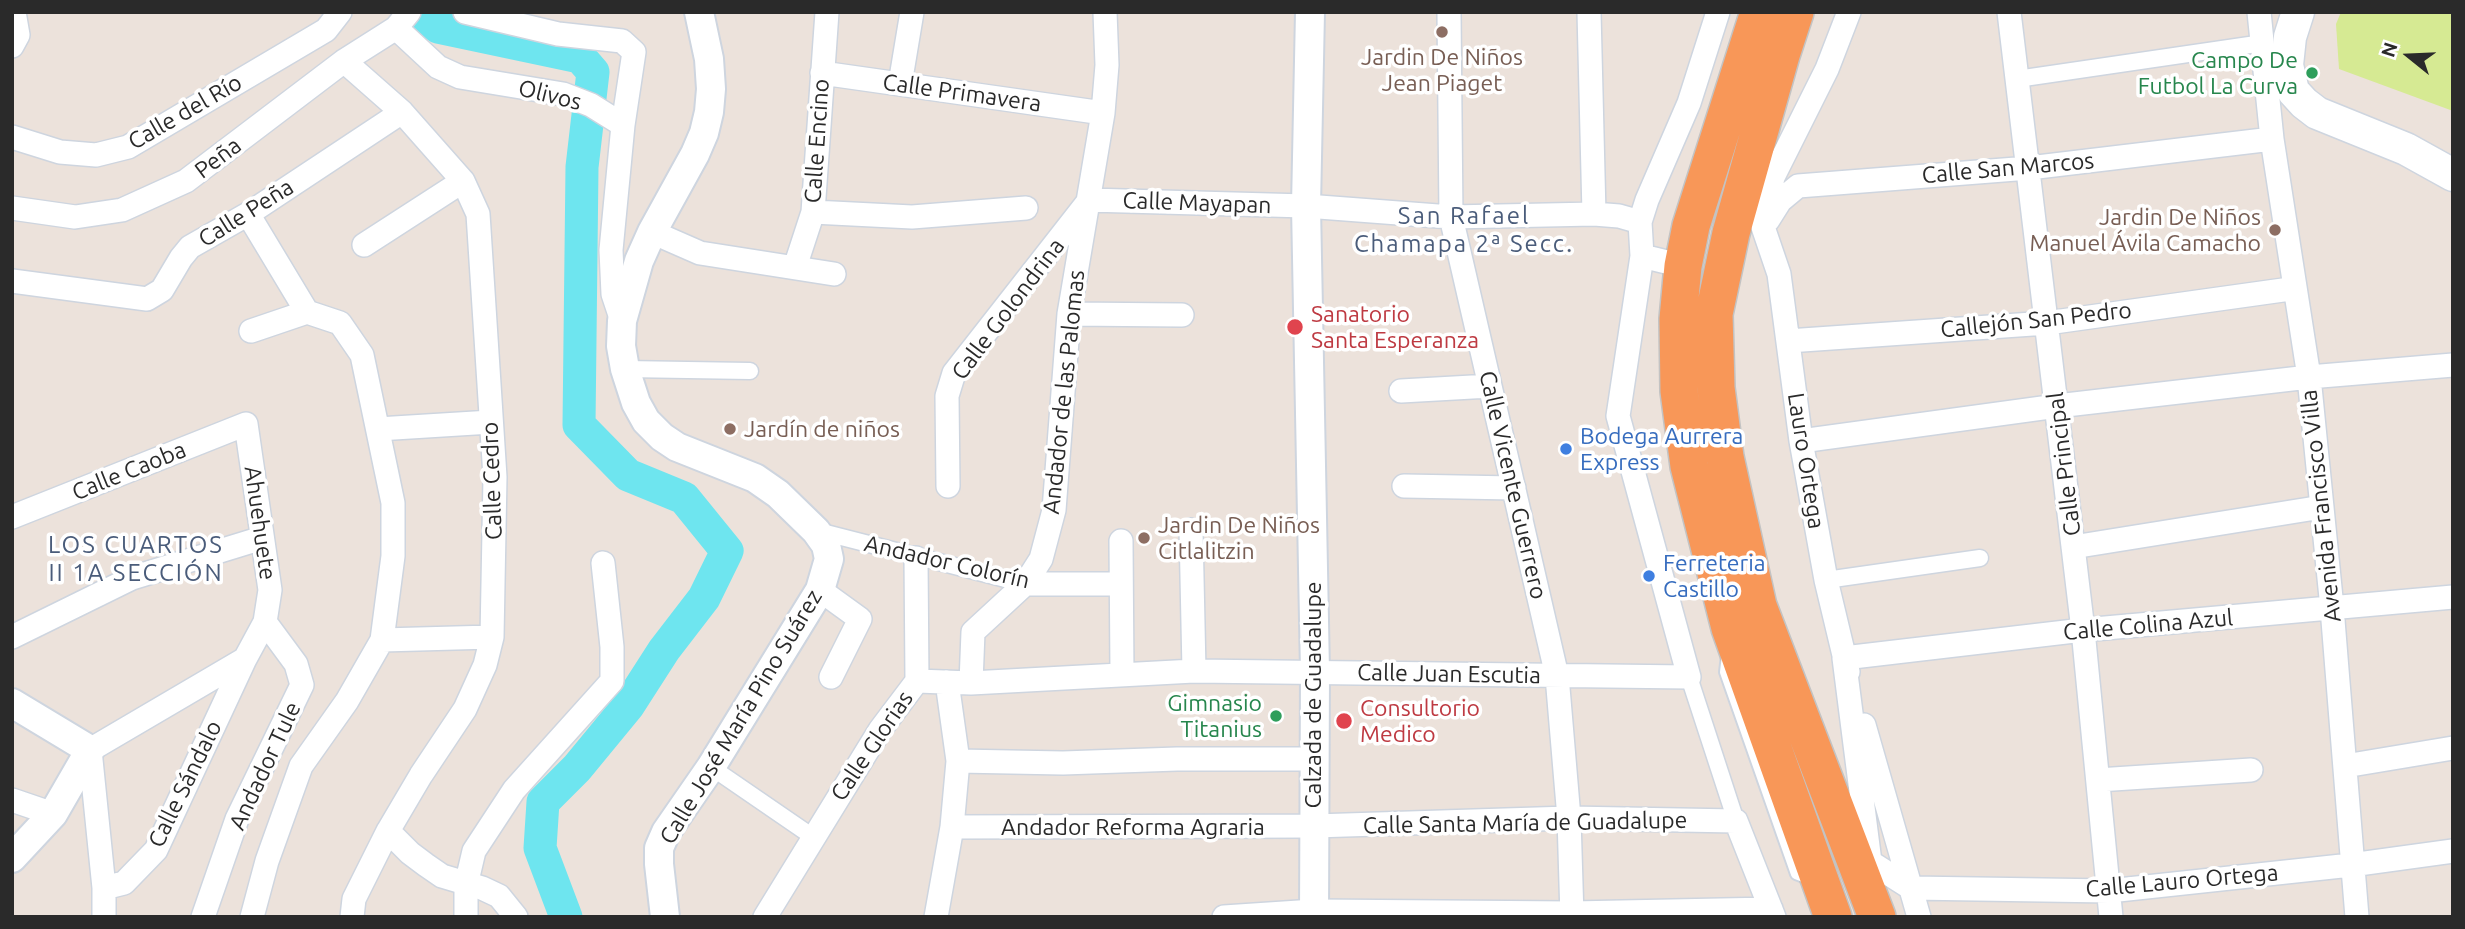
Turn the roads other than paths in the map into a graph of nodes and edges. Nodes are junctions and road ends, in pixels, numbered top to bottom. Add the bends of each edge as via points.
1 (14, 12) edge
2 (340, 12) edge
3 (465, 12) edge
4 (699, 12) edge
5 (827, 12) edge
6 (912, 12) edge
7 (1105, 12) edge
8 (1310, 12) edge
9 (1449, 12) edge
10 (1589, 12) edge
11 (1717, 12) edge
12 (1759, 12) edge
13 (1795, 12) edge
14 (1849, 12) edge
15 (2010, 12) edge
16 (2259, 12) edge
17 (2298, 12) edge
18 (403, 20) edge
19 (2263, 43) junction
20 (12, 46) edge
21 (344, 61) junction
22 (822, 73) junction
23 (2017, 79) junction
24 (900, 83) junction
25 (2280, 94) junction
26 (1768, 100) junction
27 (402, 112) junction
28 (1103, 113) junction
29 (623, 125) junction
30 (12, 136) edge
31 (2272, 139) junction
32 (2029, 168) junction
33 (2453, 175) edge
34 (1773, 177) junction
35 (463, 181) junction
36 (1089, 200) junction
37 (1306, 206) junction
38 (12, 208) edge
39 (1026, 208) dead end
40 (813, 212) junction
41 (248, 214) junction
42 (1594, 214) junction
43 (1451, 217) junction
44 (1640, 222) junction
45 (1763, 227) junction
46 (652, 232) junction
47 (364, 245) dead end
48 (1642, 256) junction
49 (1683, 265) junction
50 (795, 267) junction
51 (834, 274) dead end
52 (12, 281) edge
53 (2283, 290) dead end
54 (307, 312) junction
55 (1069, 314) junction
56 (1182, 315) dead end
57 (622, 321) junction
58 (2047, 323) junction
59 (251, 331) dead end
60 (1788, 341) junction
61 (2453, 365) edge
62 (625, 369) junction
63 (750, 371) dead end
64 (2309, 377) junction
65 (1490, 386) junction
66 (1401, 391) dead end
67 (2057, 406) junction
68 (491, 422) junction
69 (246, 424) joint
70 (378, 429) junction
71 (1801, 441) junction
72 (948, 486) dead end
73 (1404, 486) dead end
74 (1514, 488) junction
75 (2322, 507) junction
76 (12, 517) edge
77 (1191, 530) dead end
78 (816, 531) junction
79 (262, 538) junction
80 (1121, 541) dead end
81 (2073, 547) junction
82 (916, 558) junction
83 (1980, 558) dead end
84 (603, 563) dead end
85 (1826, 580) junction
86 (1025, 584) junction
87 (1121, 584) junction
88 (820, 590) junction
89 (2453, 597) edge
90 (2332, 608) junction
91 (265, 622) junction
92 (1758, 627) junction
93 (2083, 630) junction
94 (12, 637) edge
95 (492, 637) junction
96 (382, 640) junction
97 (1844, 658) junction
98 (244, 659) junction
99 (1194, 671) junction
100 (1315, 672) junction
101 (1122, 675) junction
102 (1557, 676) junction
103 (831, 677) dead end
104 (1689, 677) junction
105 (917, 681) junction
106 (947, 682) junction
107 (971, 682) junction
108 (12, 703) edge
109 (2453, 748) edge
110 (90, 750) junction
111 (1315, 759) junction
112 (958, 761) junction
113 (2346, 766) junction
114 (711, 767) junction
115 (2251, 770) dead end
116 (2098, 780) junction
117 (12, 800) edge
118 (1851, 811) dead end
119 (52, 814) junction
120 (1569, 818) junction
121 (1736, 821) junction
122 (1314, 826) junction
123 (952, 827) junction
124 (388, 831) junction
125 (813, 837) junction
126 (2453, 851) edge
127 (12, 858) edge
128 (2351, 865) junction
129 (466, 885) junction
130 (104, 888) junction
131 (1911, 888) junction
132 (1877, 891) edge
133 (2109, 891) junction
134 (1827, 900) edge
135 (1772, 913) edge
136 (1314, 914) edge
137 (1572, 915) edge
138 (104, 917) edge
139 (202, 917) edge
140 (252, 917) edge
141 (352, 917) edge
142 (466, 917) edge
143 (516, 917) edge
144 (665, 917) edge
145 (765, 917) edge
146 (936, 917) edge
147 (1224, 917) edge
148 (1889, 917) edge
149 (1919, 917) edge
150 (2111, 917) edge
151 (2357, 917) edge

1 - 20 street via 18,35
2 - 30 street, Calle del Río via 326,30 128,147 96,155 60,152
3 - 29 street via 558,34 622,41 635,52
4 - 46 street, Calle José María Pino Suárez via 709,59 709,112 695,154
5 - 22 street, Calle Encino
6 - 24 street
7 - 28 street, Andador de las Palomas
8 - 37 street, Calzada de Guadalupe
9 - 43 street, Calle Vicente Guerrero
10 - 42 street
11 - 44 street via 1689,103
12 - 49 highway
13 - 26 highway
14 - 34 street via 1827,69
15 - 23 street, Calle Principal
16 - 19 street, Avenida Francisco Villa
17 - 25 main road
18 - 21 street, Peña
18 - 29 street, Olivos via 438,67 460,77 563,94
19 - 23 street
19 - 25 street, Avenida Francisco Villa
21 - 27 street, Calle Cedro
21 - 38 street, Peña via 186,181 122,210 75,217
22 - 24 street, Calle Primavera
22 - 40 street, Calle Encino
23 - 32 street, Calle Principal
24 - 28 street, Calle Primavera
25 - 31 street, Avenida Francisco Villa
25 - 33 main road via 2406,149
26 - 34 street
26 - 92 highway via 1714,314 1716,388 1758,606
27 - 35 street, Calle Cedro
27 - 41 street, Calle Peña
28 - 36 street, Andador de las Palomas
29 - 57 street via 611,250 613,294
31 - 32 street, Calle San Marcos
31 - 64 street, Avenida Francisco Villa
32 - 45 street, Calle San Marcos via 1798,186 1780,201
32 - 58 street, Calle Principal
34 - 45 street
35 - 47 street
35 - 68 street, Calle Cedro via 478,214
36 - 37 street, Calle Mayapan
36 - 55 street, Andador de las Palomas
36 - 72 street, Calle Golondrina via 954,373 947,396
37 - 43 street, Calle Mayapan
37 - 100 street, Calzada de Guadalupe
39 - 40 street via 912,217
40 - 50 street, Calle Encino
41 - 52 street, Calle Peña via 190,247 163,290 147,299
41 - 54 street
42 - 43 street, Calle Mayapan
42 - 44 street, Calle Mayapan
43 - 65 street, Calle Vicente Guerrero
44 - 48 street
45 - 60 street, Lauro Ortega via 1779,274
46 - 50 street via 700,253
46 - 57 street, Calle José María Pino Suárez
48 - 49 street
48 - 104 street via 1618,416
49 - 92 highway via 1679,391 1689,466
50 - 51 street
53 - 58 street, Callejón San Pedro
54 - 59 street
54 - 70 street via 340,323 362,355
55 - 56 street
55 - 86 street, Andador de las Palomas via 1054,510 1041,559
57 - 62 street, Calle José María Pino Suárez
58 - 60 street, Callejón San Pedro
58 - 67 street, Calle Principal
60 - 71 street, Lauro Ortega
61 - 64 street
62 - 63 street
62 - 78 street, Calle José María Pino Suárez via 636,403 662,437 755,478
64 - 67 street
64 - 75 street, Avenida Francisco Villa
65 - 66 street
65 - 74 street, Calle Vicente Guerrero
67 - 71 street
67 - 81 street, Calle Principal
68 - 70 street
68 - 95 street, Calle Cedro via 495,477
69 - 76 street, Calle Caoba
69 - 79 street, Ahuehuete
70 - 96 street via 393,503 394,556
71 - 85 street, Lauro Ortega
73 - 74 street
74 - 102 street, Calle Vicente Guerrero
75 - 81 street
75 - 90 street, Avenida Francisco Villa
77 - 99 street
78 - 82 street, Andador Colorín
78 - 88 street, Calle José María Pino Suárez via 829,559
79 - 91 street, Ahuehuete via 270,590
79 - 94 street via 132,578
80 - 87 street
81 - 93 street, Calle Principal
82 - 86 street, Andador Colorín
82 - 105 street, Calle Glorias
83 - 85 street
84 - 129 street via 612,681 514,790 474,851
85 - 97 street, Lauro Ortega
86 - 87 street, Andador Colorín
86 - 107 street, Andador de las Palomas via 973,632
87 - 101 street
88 - 103 street via 860,619
88 - 114 street, Calle José María Pino Suárez
89 - 90 street, Calle Colina Azul
90 - 93 street, Calle Colina Azul
90 - 113 street, Avenida Francisco Villa
91 - 98 street, Ahuehuete
91 - 139 street, Andador Tule via 296,664 302,685 237,819
92 - 132 highway
92 - 134 highway
93 - 97 street, Calle Colina Azul
93 - 116 street, Calle Principal
95 - 96 street
95 - 124 street, Calle Cedro via 465,709
96 - 140 street via 347,701 301,766
97 - 131 street, Lauro Ortega
97 - 132 street
98 - 110 street
98 - 130 street, Calle Sándalo via 156,850 124,883
99 - 100 street, Calle Juan Escutia
99 - 101 street, Calle Juan Escutia
100 - 102 street, Calle Juan Escutia
100 - 111 street, Calzada de Guadalupe
101 - 107 street, Calle Juan Escutia
102 - 104 street, Calle Juan Escutia
102 - 120 street, Calle Vicente Guerrero
104 - 121 street
105 - 106 street, Calle Juan Escutia
105 - 125 street, Calle Glorias via 880,730
106 - 107 street, Calle Juan Escutia
106 - 112 street
108 - 110 street
109 - 113 street
110 - 119 street
110 - 130 street
111 - 112 street
111 - 122 street, Calzada de Guadalupe
112 - 123 street
113 - 128 street, Avenida Francisco Villa
114 - 125 street
114 - 144 street, Calle José María Pino Suárez via 659,848
115 - 116 street
116 - 133 street, Calle Principal
117 - 119 street
118 - 132 lane
119 - 127 street
120 - 121 street, Calle Santa María de Guadalupe
120 - 122 street, Calle Santa María de Guadalupe
120 - 137 street, Calle Vicente Guerrero
121 - 135 street
122 - 123 street, Andador Reforma Agraria
122 - 136 street, Calzada de Guadalupe
123 - 146 street
124 - 129 street via 426,865
124 - 141 street, Calle Cedro via 354,899
125 - 145 street, Calle Glorias
126 - 128 street, Calle Lauro Ortega
128 - 133 street, Calle Lauro Ortega
128 - 151 street, Avenida Francisco Villa
129 - 142 street
129 - 143 street via 499,896
130 - 138 street
131 - 132 street
131 - 133 street, Calle Lauro Ortega
131 - 149 street, Lauro Ortega
132 - 148 lane
133 - 150 street, Calle Principal
135 - 137 street
136 - 137 street
136 - 147 street

